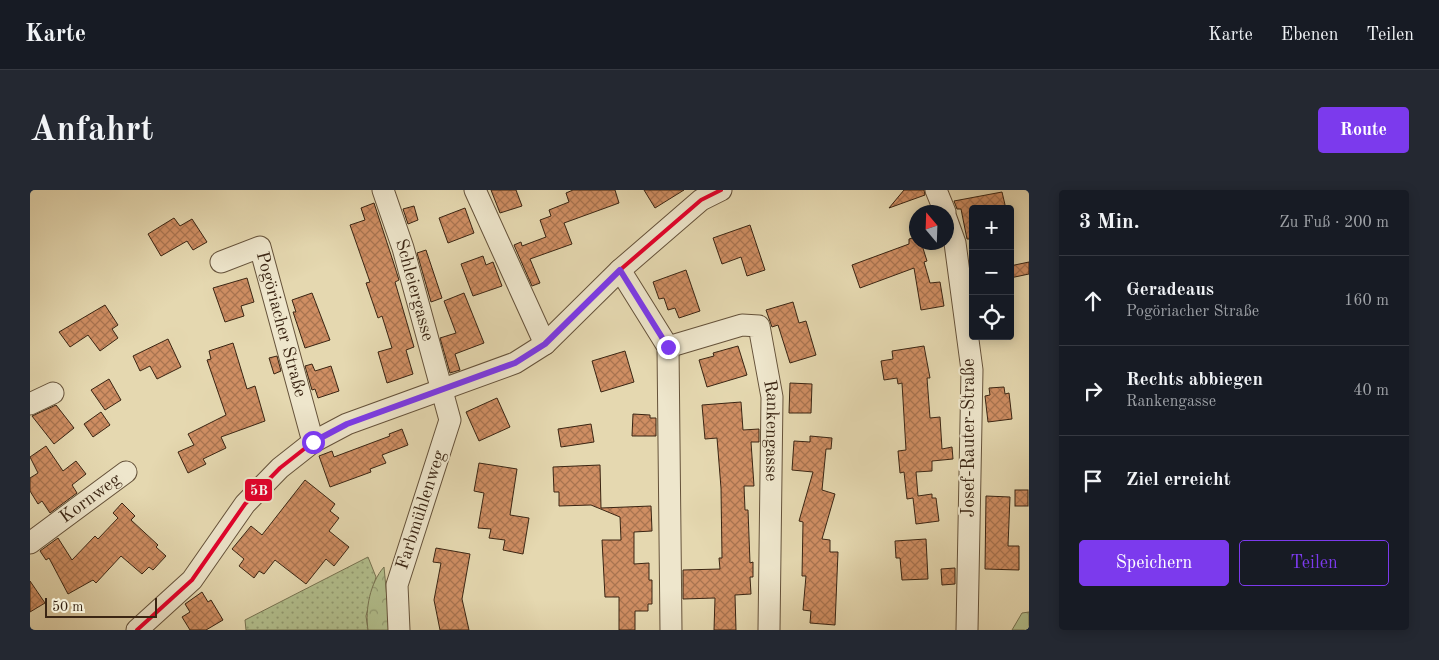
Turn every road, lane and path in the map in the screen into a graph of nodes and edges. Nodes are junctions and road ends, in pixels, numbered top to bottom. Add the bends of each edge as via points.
1 (383, 190) edge
2 (475, 190) edge
3 (721, 190) edge
4 (936, 190) edge
5 (697, 195) edge
6 (942, 205) edge
7 (954, 238) edge
8 (221, 262) dead end
9 (620, 270) junction
10 (545, 344) junction
11 (668, 347) junction
12 (443, 390) junction
13 (53, 393) dead end
14 (30, 404) edge
15 (313, 442) junction
16 (126, 472) dead end
17 (30, 543) edge
18 (137, 630) edge
19 (399, 630) edge
20 (670, 630) edge
21 (769, 630) edge
22 (967, 630) edge

1 - 12 street, Schleiergasse
2 - 10 street
3 - 5 street
4 - 6 street
5 - 9 street
7 - 22 street, Josef-Rauter-Straße via 972,370
8 - 15 street, Pogöriacher Straße via 260,247
9 - 10 street
9 - 11 street
10 - 12 street via 515,363
11 - 20 street
11 - 21 street, Rankengasse via 742,324 759,326 772,397
12 - 15 street via 347,424
12 - 19 street, Farbmühlenweg via 450,420 397,585
13 - 14 street
15 - 18 street via 280,468 245,504 192,580
16 - 17 street, Kornweg

